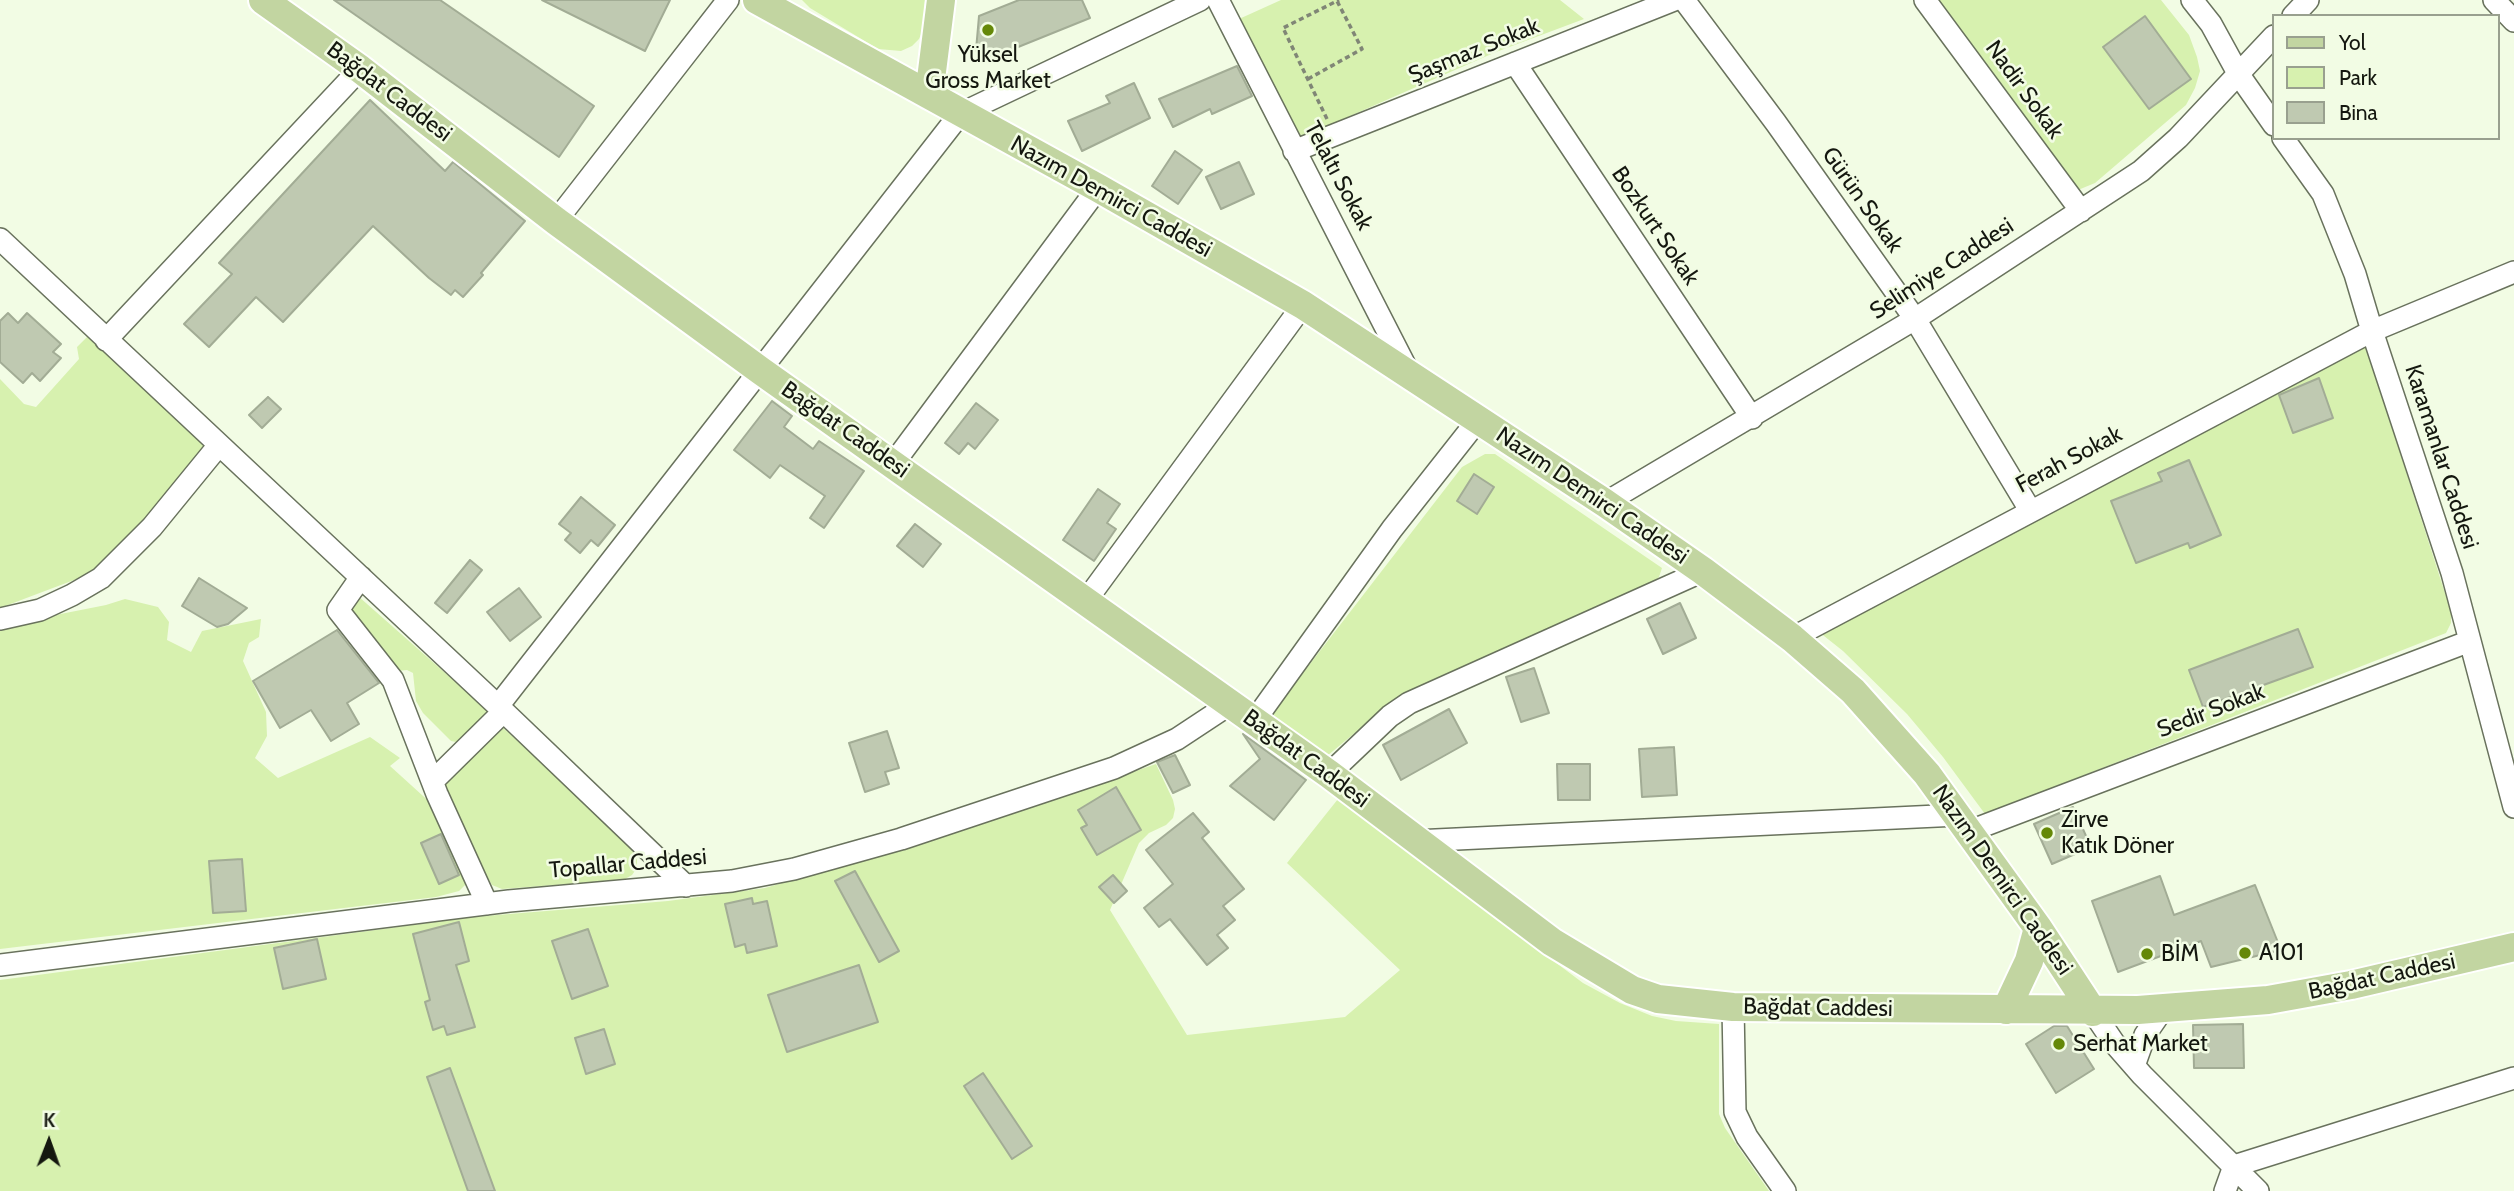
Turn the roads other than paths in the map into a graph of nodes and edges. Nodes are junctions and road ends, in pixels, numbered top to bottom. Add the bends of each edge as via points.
1 (263, 0) edge
2 (728, 0) edge
3 (941, 0) edge
4 (1200, 0) edge
5 (1217, 0) edge
6 (1674, 0) edge
7 (1684, 0) edge
8 (1925, 0) edge
9 (2192, 0) edge
10 (2308, 0) edge
11 (2494, 0) edge
12 (770, 4) edge
13 (2295, 14) edge
14 (2514, 21) edge
15 (2272, 38) edge
16 (1515, 63) junction
17 (360, 69) junction
18 (2239, 75) junction
19 (929, 95) junction
20 (960, 114) junction
21 (2272, 122) edge
22 (2284, 140) edge
23 (1294, 151) junction
24 (1098, 188) junction
25 (2081, 211) junction
26 (556, 221) junction
27 (0, 239) edge
28 (2514, 272) edge
29 (1303, 305) junction
30 (1915, 319) junction
31 (2372, 331) junction
32 (106, 340) junction
33 (761, 370) junction
34 (1411, 376) junction
35 (1752, 418) junction
36 (1478, 420) junction
37 (219, 445) junction
38 (893, 464) junction
39 (1605, 503) junction
40 (2030, 510) junction
41 (1703, 570) junction
42 (361, 577) junction
43 (1084, 602) junction
44 (0, 619) edge
45 (1792, 638) junction
46 (2470, 640) junction
47 (1230, 704) junction
48 (501, 708) junction
49 (1255, 720) junction
50 (1329, 774) junction
51 (433, 781) junction
52 (2514, 807) edge
53 (1964, 823) junction
54 (1415, 841) junction
55 (687, 886) junction
56 (487, 904) junction
57 (2038, 928) junction
58 (2514, 947) edge
59 (0, 965) edge
60 (1732, 1007) junction
61 (2163, 1009) junction
62 (2006, 1010) junction
63 (2093, 1012) junction
64 (2134, 1066) junction
65 (2514, 1078) edge
66 (2234, 1166) junction
67 (1785, 1191) edge
68 (2225, 1191) edge
69 (2258, 1191) edge

1 - 17 main road, Bağdat Caddesi
2 - 26 street
3 - 19 main road
4 - 20 street
5 - 23 street, Telaltı Sokak
6 - 16 street, Şaşmaz Sokak
7 - 30 street, Gürün Sokak
8 - 25 street, Nadir Sokak
9 - 18 street
10 - 13 street
11 - 14 street
12 - 19 main road, Nazım Demirci Caddesi
15 - 18 street, Selimiye Caddesi
16 - 23 street, Şaşmaz Sokak
16 - 35 street, Bozkurt Sokak
17 - 26 main road, Bağdat Caddesi
17 - 32 street
18 - 21 street
18 - 25 street, Selimiye Caddesi via 2141,171
19 - 20 main road, Nazım Demirci Caddesi
20 - 24 main road, Nazım Demirci Caddesi
20 - 33 street
22 - 31 street, Karamanlar Caddesi via 2323,194
23 - 34 street, Telaltı Sokak
24 - 29 main road, Nazım Demirci Caddesi
24 - 38 street
25 - 30 street, Selimiye Caddesi
26 - 33 main road, Bağdat Caddesi
27 - 32 street
28 - 31 street, Ferah Sokak
29 - 34 main road, Nazım Demirci Caddesi
29 - 43 street
30 - 35 street, Selimiye Caddesi
30 - 40 street, Gürün Sokak
31 - 40 street, Ferah Sokak
31 - 46 street, Karamanlar Caddesi
32 - 37 street
33 - 38 main road, Bağdat Caddesi
33 - 48 street
34 - 36 main road, Nazım Demirci Caddesi
35 - 39 street, Selimiye Caddesi
36 - 39 main road, Nazım Demirci Caddesi
36 - 49 street via 1392,529
37 - 42 street
37 - 44 street via 152,527 100,578 40,610
38 - 43 main road, Bağdat Caddesi
39 - 41 main road, Nazım Demirci Caddesi
40 - 45 street, Ferah Sokak
41 - 45 main road, Nazım Demirci Caddesi
41 - 50 street via 1409,703
42 - 48 street
42 - 51 street via 338,610 393,680
43 - 47 main road, Bağdat Caddesi
45 - 53 main road, Nazım Demirci Caddesi via 1853,691 1901,742
46 - 52 street, Karamanlar Caddesi
46 - 53 street, Sedir Sokak
47 - 49 main road, Bağdat Caddesi
47 - 55 street, Topallar Caddesi via 1177,739 1114,768 989,810 794,869
48 - 51 street
48 - 55 street
49 - 50 main road, Bağdat Caddesi
50 - 54 main road, Bağdat Caddesi
51 - 56 street
53 - 54 street, Sedir Sokak
53 - 57 main road, Nazım Demirci Caddesi
54 - 60 main road, Bağdat Caddesi via 1552,943 1632,990 1658,999
55 - 56 street, Topallar Caddesi
56 - 59 street, Topallar Caddesi
57 - 62 main road via 2029,961
57 - 63 main road, Nazım Demirci Caddesi
58 - 61 main road, Bağdat Caddesi via 2312,993
60 - 62 main road, Bağdat Caddesi
60 - 67 street via 1735,1112
61 - 63 main road, Bağdat Caddesi
61 - 64 street via 2145,1035
62 - 63 main road, Bağdat Caddesi
63 - 64 street, Nazım Demirci Caddesi
64 - 66 street, Nazım Demirci Caddesi
65 - 66 street
66 - 68 street
66 - 69 street, Nazım Demirci Caddesi

